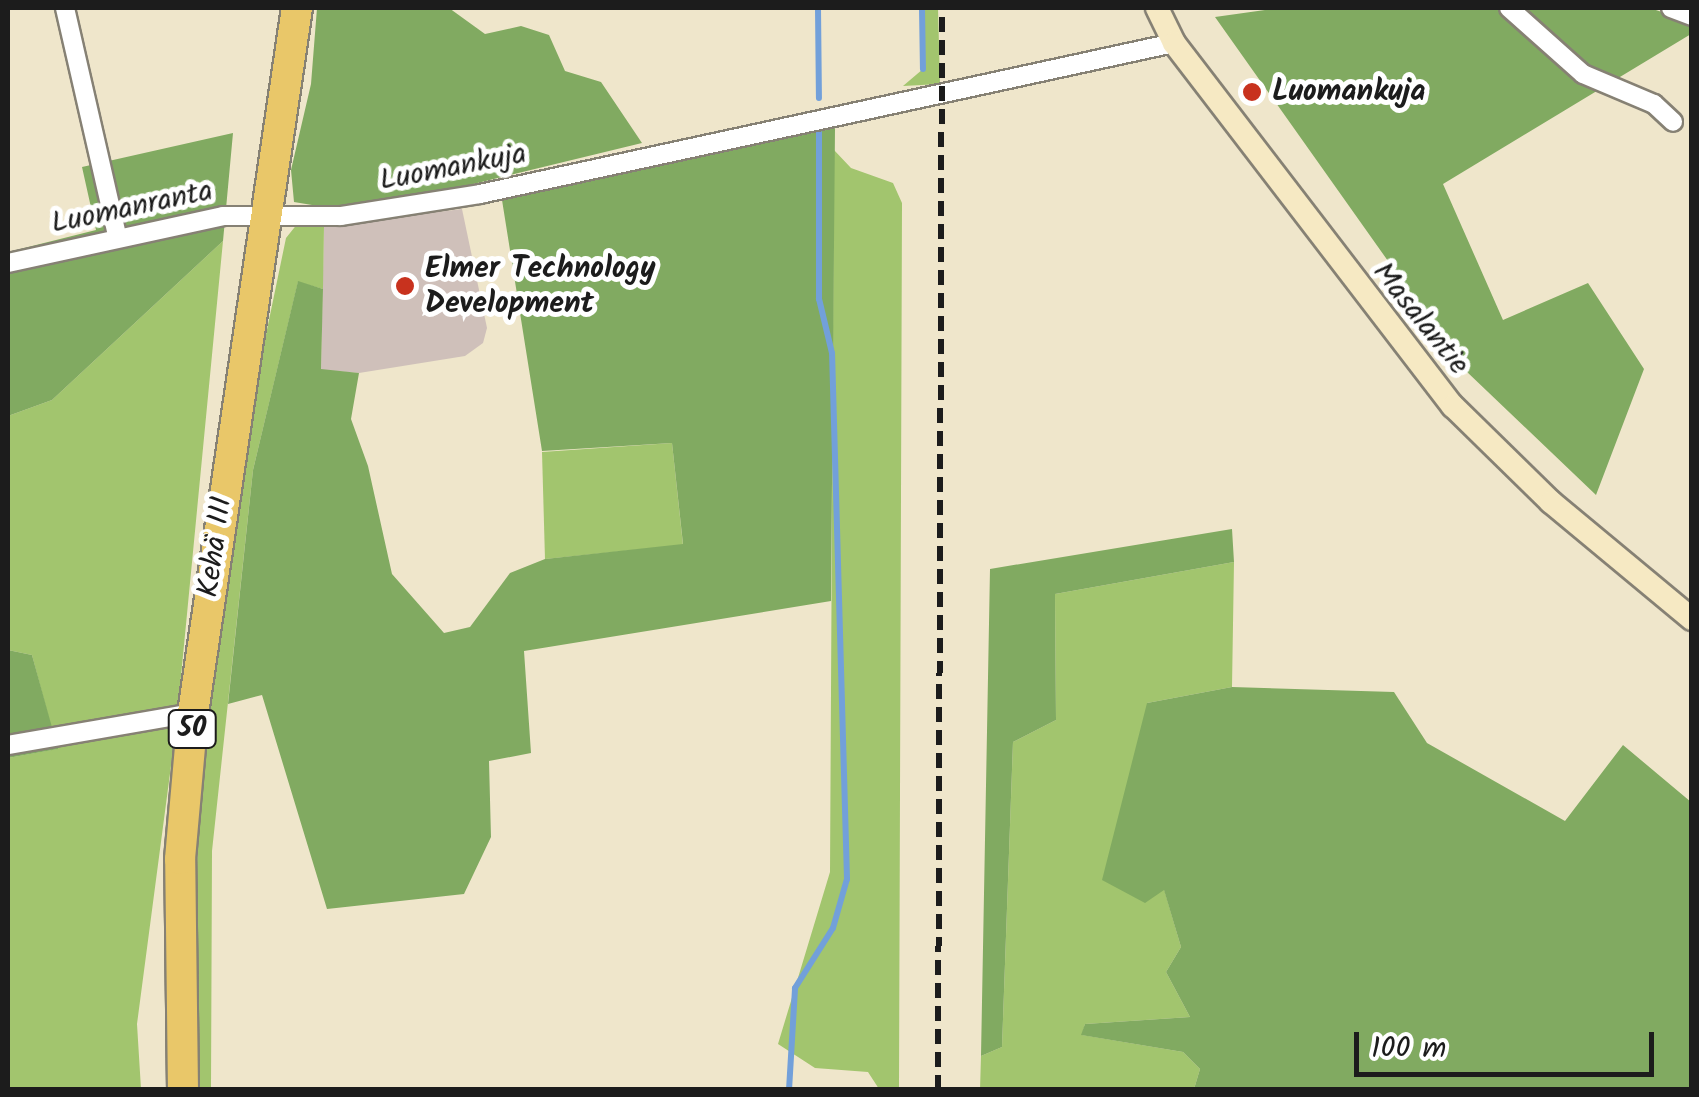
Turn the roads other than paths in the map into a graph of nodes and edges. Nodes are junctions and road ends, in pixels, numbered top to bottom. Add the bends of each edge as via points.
1 (65, 8) edge
2 (297, 8) edge
3 (1157, 8) edge
4 (1510, 8) edge
5 (1671, 8) edge
6 (1692, 16) edge
7 (1174, 43) junction
8 (1673, 122) dead end
9 (268, 212) junction
10 (117, 236) junction
11 (8, 263) edge
12 (1692, 619) edge
13 (193, 713) junction
14 (8, 745) edge
15 (183, 1090) edge

1 - 10 street
2 - 9 highway, Kehä III / 50
3 - 7 street, Masalantie
4 - 8 street via 1583,74 1654,104
5 - 6 street
7 - 9 street, Luomankuja via 480,194 341,216
7 - 12 street, Masalantie via 1380,321 1452,406 1550,502
9 - 10 street, Luomanranta
9 - 13 highway, Kehä III / 50
10 - 11 street, Luomanranta
13 - 14 street
13 - 15 highway, Kehä III / 50 via 180,859

